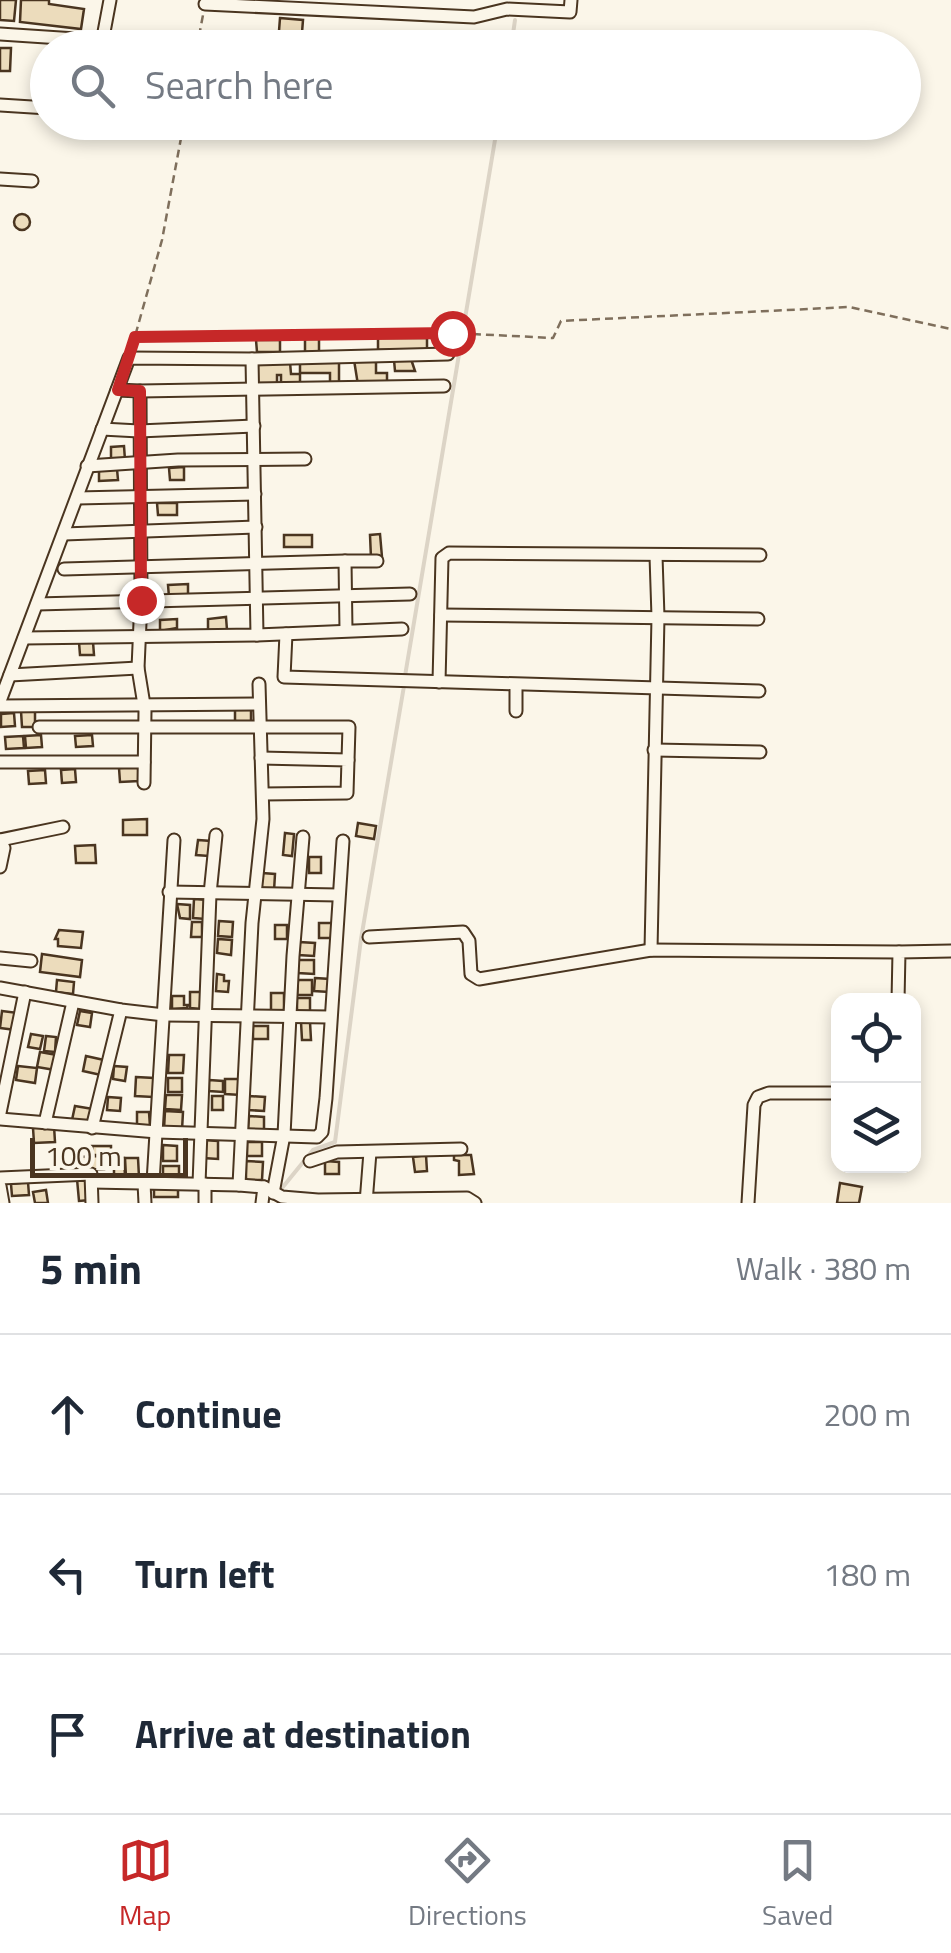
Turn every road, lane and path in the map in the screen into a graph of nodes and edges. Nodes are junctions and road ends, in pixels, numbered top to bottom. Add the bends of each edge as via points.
1 (110, 0) edge
2 (570, 0) edge
3 (205, 4) joint
4 (105, 30) edge
5 (200, 30) edge
6 (0, 34) edge
7 (30, 37) edge
8 (0, 105) edge
9 (30, 107) edge
10 (181, 140) edge
11 (0, 179) edge
12 (32, 181) dead end
13 (951, 328) edge
14 (135, 337) junction
15 (448, 354) dead end
16 (129, 358) junction
17 (252, 359) junction
18 (444, 386) dead end
19 (253, 389) junction
20 (118, 390) junction
21 (140, 391) junction
22 (254, 426) junction
23 (102, 429) junction
24 (139, 431) junction
25 (306, 458) dead end
26 (255, 459) junction
27 (138, 463) junction
28 (87, 466) junction
29 (256, 494) junction
30 (77, 498) junction
31 (139, 498) junction
32 (256, 526) junction
33 (140, 532) junction
34 (64, 534) junction
35 (656, 556) junction
36 (760, 556) dead end
37 (345, 561) junction
38 (377, 561) dead end
39 (256, 562) junction
40 (141, 565) junction
41 (64, 569) dead end
42 (410, 594) dead end
43 (345, 595) junction
44 (257, 597) junction
45 (141, 600) junction
46 (38, 604) junction
47 (441, 615) junction
48 (658, 617) junction
49 (758, 618) dead end
50 (402, 629) dead end
51 (346, 630) junction
52 (286, 634) junction
53 (257, 635) junction
54 (140, 637) junction
55 (24, 638) junction
56 (138, 668) junction
57 (10, 675) junction
58 (439, 682) junction
59 (259, 684) dead end
60 (516, 685) junction
61 (655, 688) junction
62 (760, 691) dead end
63 (0, 704) edge
64 (258, 704) junction
65 (144, 707) junction
66 (516, 711) dead end
67 (259, 724) junction
68 (39, 727) dead end
69 (145, 728) junction
70 (654, 750) junction
71 (760, 752) dead end
72 (261, 758) junction
73 (348, 760) junction
74 (0, 762) edge
75 (144, 762) junction
76 (144, 783) dead end
77 (262, 794) junction
78 (62, 828) dead end
79 (216, 835) dead end
80 (303, 836) dead end
81 (0, 840) edge
82 (174, 840) dead end
83 (343, 841) dead end
84 (0, 867) edge
85 (168, 892) junction
86 (210, 894) junction
87 (255, 894) junction
88 (297, 894) junction
89 (338, 895) junction
90 (369, 937) dead end
91 (651, 950) junction
92 (951, 951) edge
93 (899, 952) junction
94 (0, 958) edge
95 (31, 961) dead end
96 (0, 988) edge
97 (24, 992) junction
98 (898, 993) edge
99 (73, 1002) junction
100 (121, 1010) junction
101 (204, 1014) junction
102 (164, 1015) junction
103 (249, 1017) junction
104 (290, 1017) junction
105 (330, 1017) junction
106 (831, 1093) edge
107 (0, 1116) edge
108 (45, 1124) junction
109 (92, 1128) junction
110 (157, 1132) junction
111 (201, 1132) junction
112 (244, 1133) junction
113 (284, 1135) junction
114 (460, 1149) dead end
115 (370, 1152) junction
116 (310, 1161) dead end
117 (0, 1178) edge
118 (92, 1182) junction
119 (149, 1183) junction
120 (202, 1184) junction
121 (239, 1185) junction
122 (0, 1186) edge
123 (268, 1190) junction
124 (366, 1202) edge
125 (3, 1203) edge
126 (92, 1203) edge
127 (144, 1203) edge
128 (205, 1203) edge
129 (262, 1203) edge
130 (475, 1203) edge
131 (748, 1203) edge

1 - 4 street
2 - 3 street via 570,12 507,9 474,17
3 - 5 path
6 - 7 street
8 - 9 street
10 - 14 path
11 - 12 street
13 - 14 path via 849,307 561,321 553,338
14 - 16 path
15 - 17 street
16 - 17 street
16 - 20 street
17 - 19 street
18 - 19 street
19 - 21 street
19 - 22 street
20 - 21 street
20 - 23 street
21 - 24 street
22 - 24 street
22 - 26 street
23 - 24 street
23 - 28 street
24 - 27 street
25 - 26 street
26 - 27 street
26 - 29 street
27 - 28 street
27 - 31 street
28 - 30 street
29 - 31 street
29 - 32 street
30 - 31 street
30 - 34 street
31 - 33 street
32 - 33 street
32 - 39 street
33 - 34 street
33 - 40 street
34 - 46 street
35 - 36 street
35 - 47 street via 449,552 442,558
35 - 48 street
37 - 38 street
37 - 39 street
37 - 43 street
39 - 40 street
39 - 44 street
40 - 41 street
40 - 45 street
42 - 43 street
43 - 44 street
43 - 51 street
44 - 45 street
44 - 53 street
45 - 46 street
45 - 54 street
46 - 55 street
47 - 48 street
47 - 58 street
48 - 49 street
48 - 61 street
50 - 51 street
51 - 52 street
52 - 53 street
52 - 58 street via 284,677
53 - 54 street
54 - 55 street
54 - 56 street
55 - 57 street
56 - 57 street
56 - 65 street
57 - 63 street
58 - 60 street
59 - 64 street
60 - 61 street
60 - 66 street
61 - 62 street
61 - 70 street
63 - 65 street
64 - 65 street
64 - 67 street
65 - 69 street
67 - 69 street
67 - 72 street
67 - 73 street via 349,727
68 - 69 street
69 - 75 street
70 - 71 street
70 - 91 street
72 - 73 street
72 - 77 street
73 - 77 street via 347,793
74 - 75 street
75 - 76 street
77 - 87 street
78 - 81 street
79 - 86 street
80 - 88 street
81 - 84 street
82 - 85 street
83 - 89 street
85 - 86 street
85 - 102 street
86 - 87 street
86 - 101 street
87 - 88 street
87 - 103 street
88 - 89 street
88 - 104 street
89 - 105 street
90 - 91 street via 463,932 471,974 479,980
91 - 93 street
92 - 93 street
93 - 98 street
94 - 95 street
96 - 97 street
97 - 99 street
97 - 107 street
99 - 100 street
99 - 108 street
100 - 102 street
100 - 109 street
101 - 102 street
101 - 103 street
101 - 111 street
102 - 110 street
103 - 104 street
103 - 112 street
104 - 105 street
104 - 113 street
105 - 113 street via 322,1132 311,1138
106 - 131 street via 758,1097
107 - 108 street
108 - 109 street
109 - 110 street
110 - 111 street
110 - 119 street
111 - 112 street
111 - 120 street
112 - 113 street
112 - 121 street
113 - 123 street
114 - 115 street
115 - 116 street
115 - 124 street
117 - 118 street via 90,1174
118 - 119 street
118 - 126 street
119 - 120 street
119 - 127 street
120 - 121 street
120 - 128 street
121 - 123 street
122 - 125 street
123 - 124 street via 300,1199
123 - 129 street
124 - 130 street

